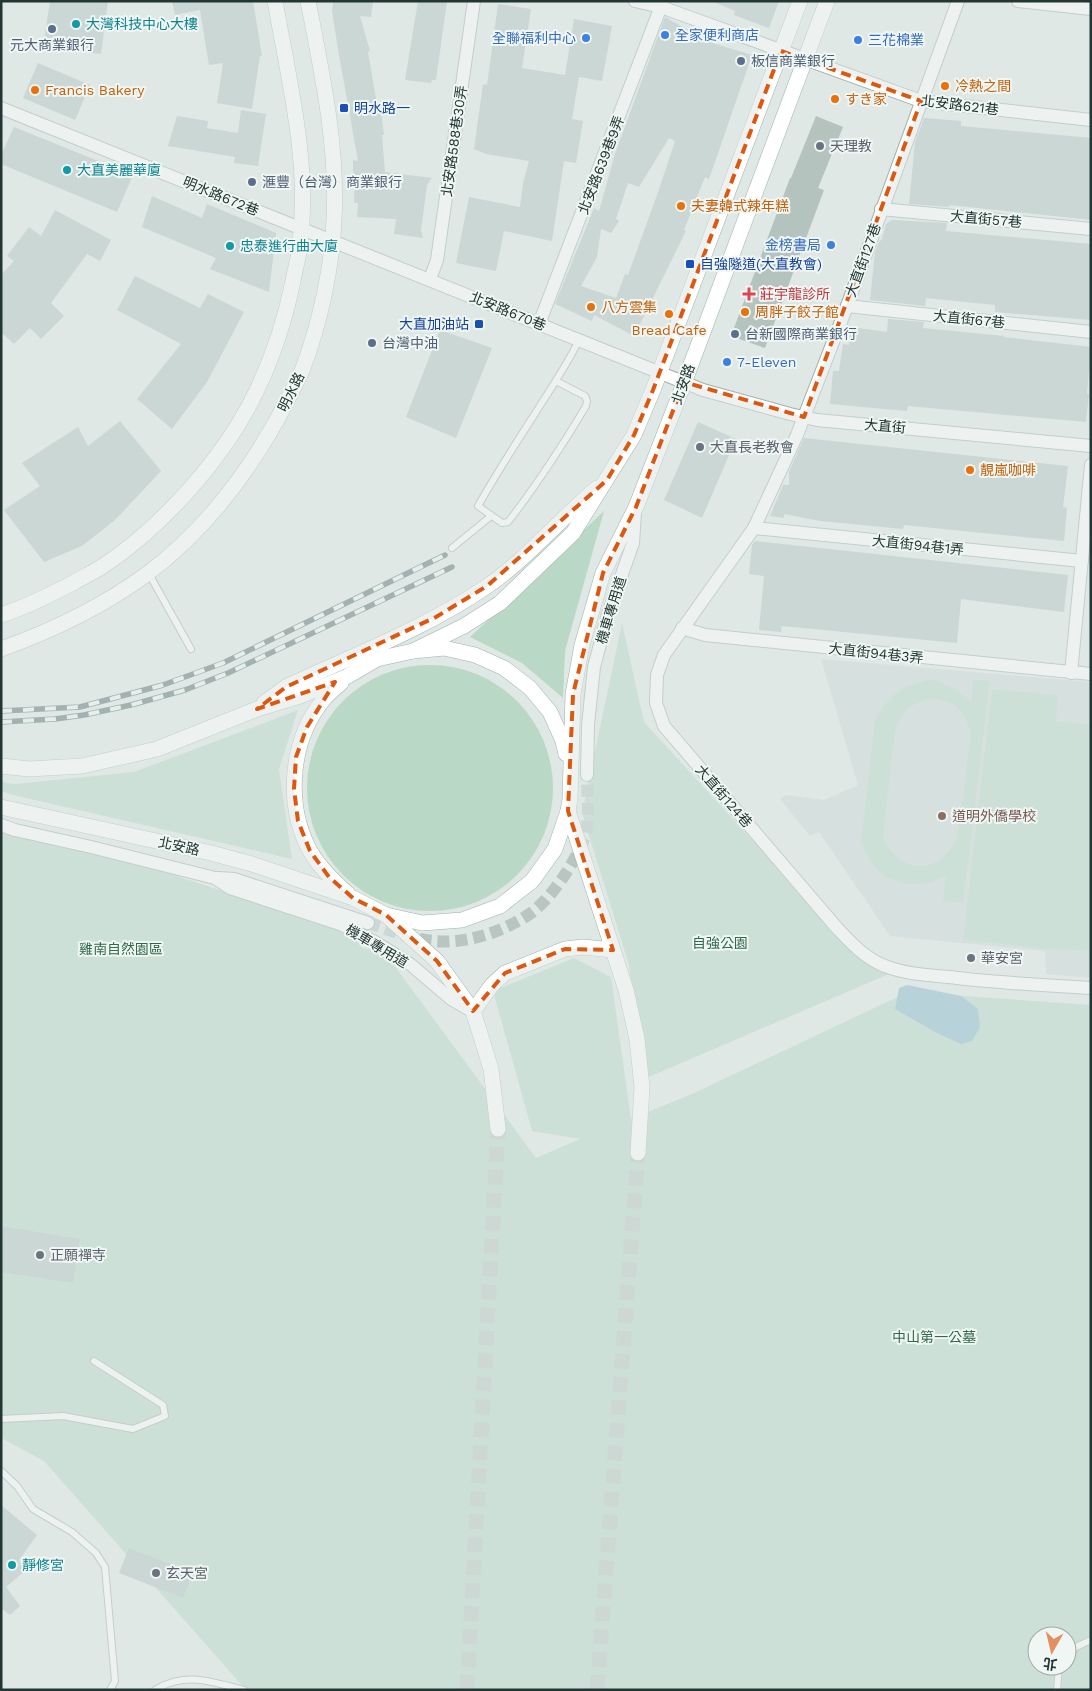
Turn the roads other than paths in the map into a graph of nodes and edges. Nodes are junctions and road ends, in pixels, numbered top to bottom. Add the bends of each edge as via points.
1 (275, 1) edge
2 (308, 1) edge
3 (474, 1) edge
4 (635, 1) edge
5 (800, 1) edge
6 (826, 1) edge
7 (958, 1) edge
8 (1018, 1) edge
9 (662, 4) edge
10 (1091, 9) edge
11 (781, 51) junction
12 (805, 59) junction
13 (921, 101) junction
14 (1, 108) edge
15 (1091, 120) edge
16 (881, 209) junction
17 (301, 228) junction
18 (1091, 229) edge
19 (333, 240) junction
20 (430, 279) junction
21 (847, 306) junction
22 (539, 324) junction
23 (1091, 332) edge
24 (579, 340) junction
25 (660, 372) junction
26 (556, 381) junction
27 (684, 382) junction
28 (804, 417) junction
29 (1091, 446) edge
30 (1091, 465) edge
31 (607, 480) junction
32 (636, 507) junction
33 (491, 516) junction
34 (754, 528) junction
35 (452, 548) dead end
36 (1082, 561) junction
37 (148, 573) junction
38 (1, 615) edge
39 (682, 628) junction
40 (1, 649) edge
41 (191, 649) dead end
42 (412, 651) junction
43 (1070, 673) junction
44 (1091, 674) edge
45 (346, 677) junction
46 (257, 709) junction
47 (1, 766) edge
48 (570, 772) junction
49 (587, 775) tunnel mouth
50 (1, 807) edge
51 (568, 811) junction
52 (1, 826) edge
53 (215, 878) junction
54 (353, 898) junction
55 (386, 915) junction
56 (368, 923) tunnel mouth
57 (613, 950) junction
58 (1091, 988) edge
59 (473, 1012) junction
60 (498, 1129) tunnel mouth
61 (638, 1153) tunnel mouth
62 (94, 1361) dead end
63 (1, 1420) edge
64 (1, 1471) edge
65 (1091, 1640) edge
66 (1077, 1646) edge
67 (1058, 1676) edge
68 (110, 1690) edge
69 (155, 1690) edge
70 (244, 1690) edge
71 (1057, 1690) edge

1 - 17 main road via 299,136
2 - 19 main road, 明水路 via 332,141
3 - 20 street, 北安路588巷30弄 via 437,260
4 - 9 street, 北安路621巷
5 - 11 main road, 北安路
6 - 12 main road, 北安路
7 - 13 street, 大直街127巷
8 - 10 street
9 - 11 street, 北安路621巷
9 - 22 street, 北安路639巷9弄
11 - 12 street, 北安路621巷
11 - 25 main road, 北安路
12 - 13 street, 北安路621巷
12 - 27 main road, 北安路
13 - 15 street, 北安路621巷
13 - 16 street, 大直街127巷
14 - 17 street, 明水路672巷
16 - 18 street, 大直街57巷
16 - 21 street, 大直街127巷
17 - 19 street, 明水路672巷
17 - 38 main road via 289,301 273,353 256,394 200,478 172,509 103,566 58,591
19 - 20 street, 北安路670巷
19 - 37 main road, 明水路 via 313,338 303,369 274,425 243,475 216,509
20 - 22 street, 北安路670巷
21 - 23 street, 大直街67巷
21 - 28 street, 大直街127巷
22 - 24 street, 北安路670巷
24 - 25 street, 北安路670巷
24 - 26 lane
25 - 27 street, 北安路670巷
25 - 31 main road, 北安路 via 634,435
26 - 33 lane via 478,506
26 - 33 lane via 585,396 586,406 508,522 502,523
27 - 28 street, 大直街
27 - 32 main road, 北安路
28 - 29 street, 大直街
28 - 34 street, 大直街124巷
30 - 36 street
31 - 42 main road, 北安路 via 573,533 500,603 464,626
31 - 46 main road via 575,506 542,541 487,586 436,617 286,687
32 - 48 main road, 北安路 via 603,573 582,645 573,694
32 - 49 street, 機車專用道 via 633,542 594,667
33 - 35 lane
34 - 36 street, 大直街94巷1弄
34 - 39 street, 大直街124巷
36 - 43 street
37 - 40 main road, 明水路 via 107,601 56,628
37 - 41 lane
39 - 43 street, 大直街94巷3弄 via 705,636
39 - 58 street, 大直街124巷 via 656,676 656,703 664,726 852,944 884,966 905,972
42 - 45 main road, 北安路 via 377,659
42 - 48 main road, 北安路 via 444,648 475,655 511,673 530,688 550,712 563,741
43 - 44 street, 大直街94巷3弄
45 - 46 main road, 北安路
45 - 54 main road, 北安路 via 324,700 307,727 296,757 294,789 298,821 310,851 329,877
46 - 47 main road, 北安路 via 158,749 110,760 82,766 29,769
48 - 51 main road, 北安路
50 - 54 main road, 北安路 via 211,853
51 - 55 main road, 北安路 via 555,848 532,881 500,906 462,920 422,923
51 - 57 main road
52 - 53 street, 機車專用道
53 - 56 street, 機車專用道 via 234,879
53 - 59 street, 機車專用道 via 230,888 340,924 375,942
54 - 55 main road, 北安路
55 - 59 main road via 437,962
57 - 59 main road via 565,949 505,973 492,984
57 - 61 main road via 637,1040 642,1087
59 - 60 main road via 492,1069
62 - 63 lane via 163,1405 165,1416 133,1429 63,1416
64 - 68 lane via 17,1486 33,1510 72,1532 96,1553 105,1567 115,1674
65 - 66 lane
67 - 71 lane
69 - 70 lane via 166,1682 190,1678

